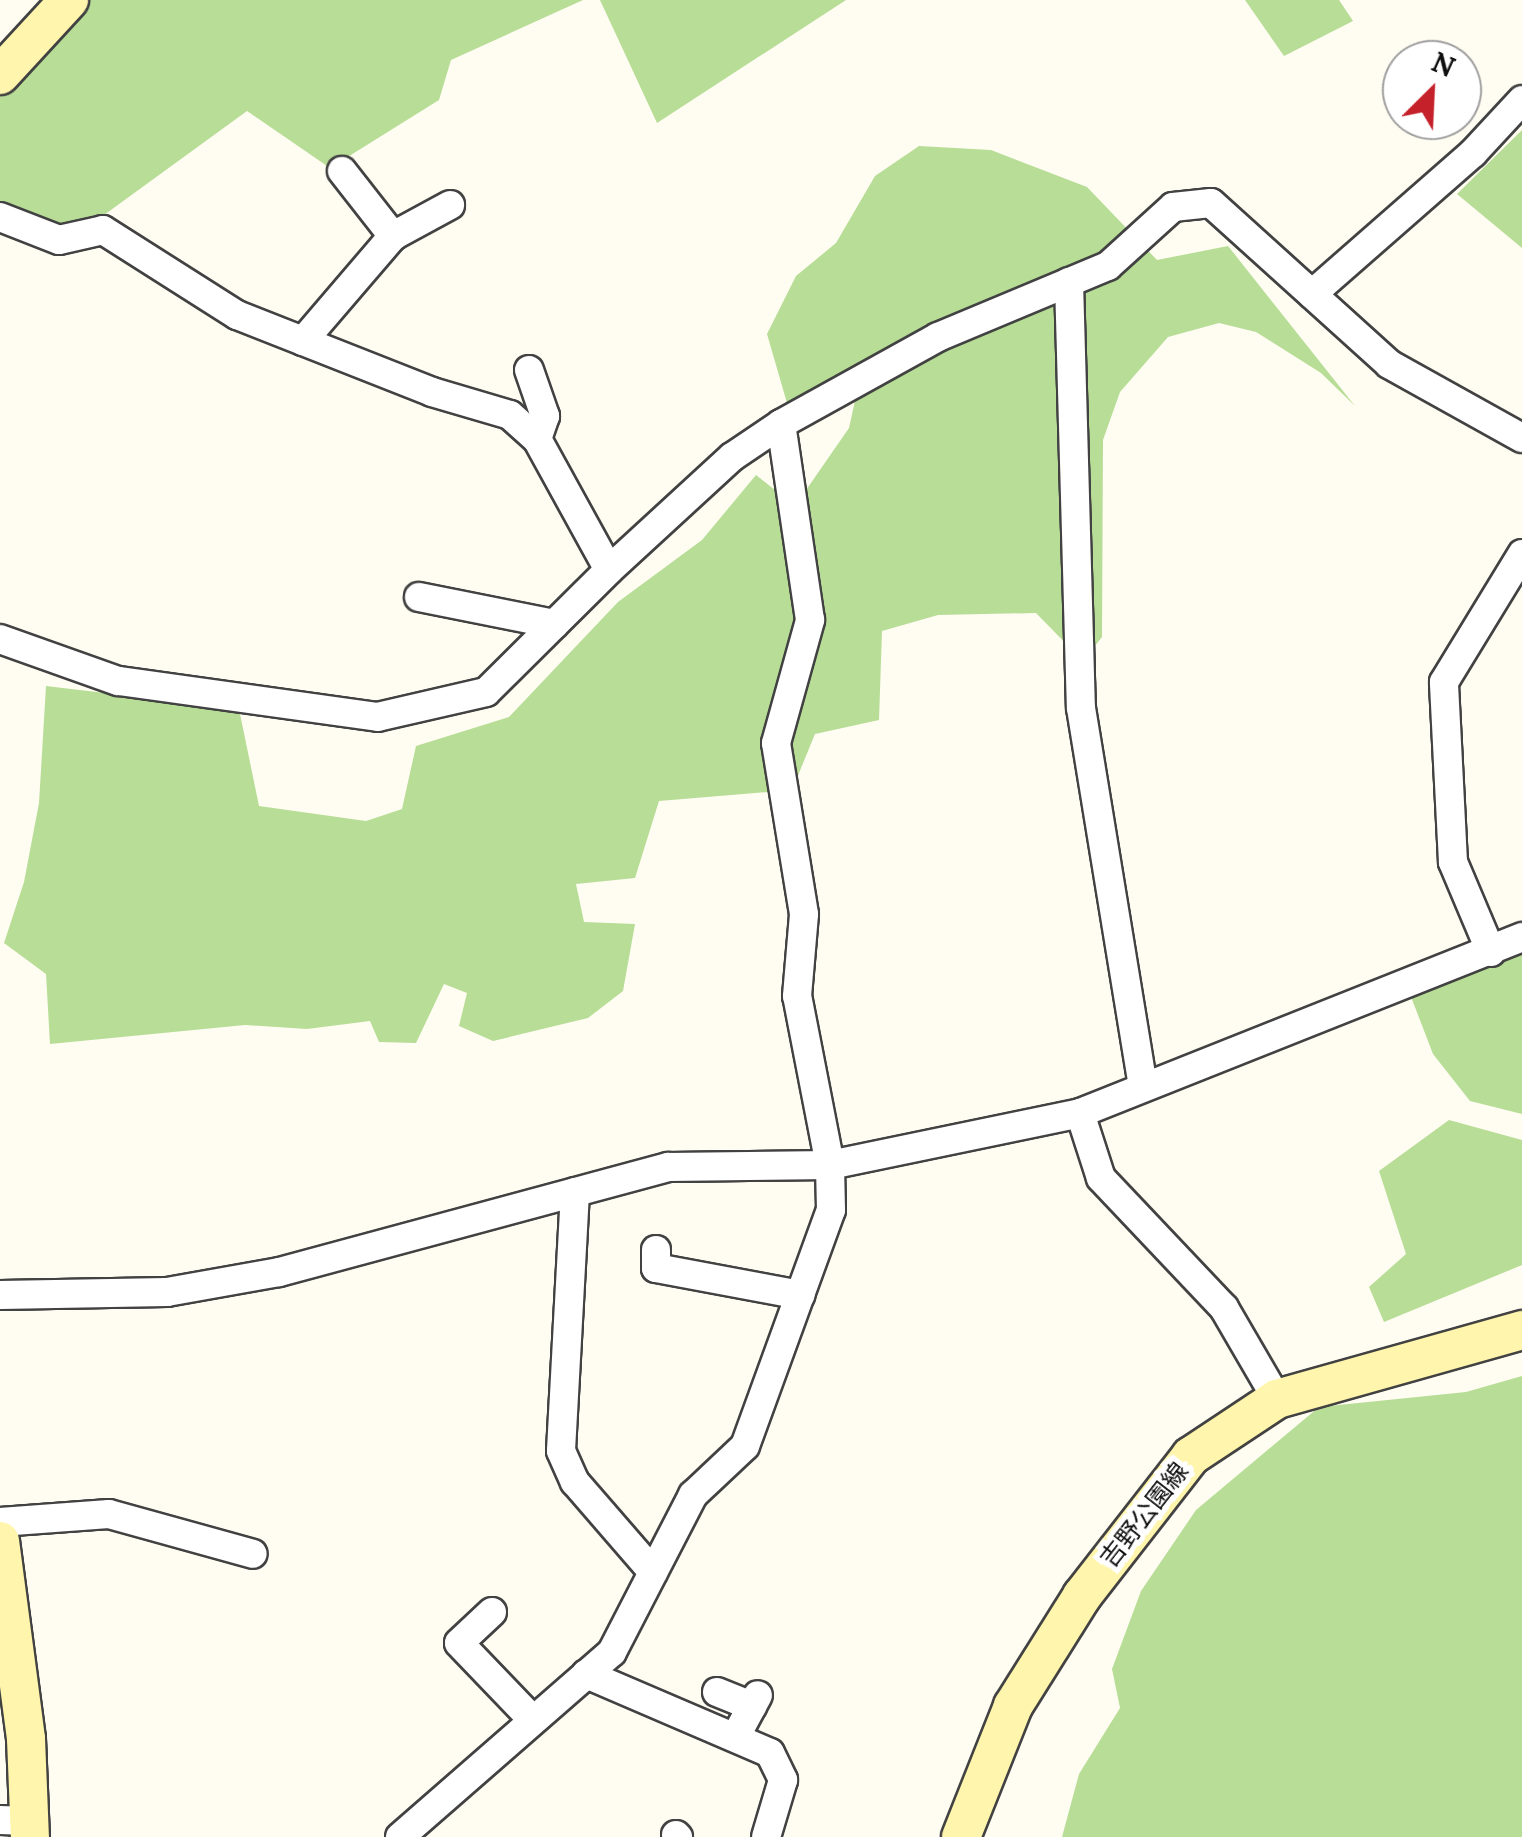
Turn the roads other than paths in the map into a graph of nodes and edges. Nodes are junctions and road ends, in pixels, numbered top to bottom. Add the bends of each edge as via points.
1 (69, 0) edge
2 (0, 75) edge
3 (1522, 100) edge
4 (342, 171) dead end
5 (450, 205) dead end
6 (0, 217) edge
7 (393, 236) junction
8 (1069, 282) junction
9 (1312, 294) junction
10 (303, 341) junction
11 (529, 370) dead end
12 (781, 424) junction
13 (1522, 438) edge
14 (537, 439) junction
15 (1522, 554) edge
16 (610, 570) junction
17 (419, 597) dead end
18 (554, 624) junction
19 (0, 639) edge
20 (1522, 937) edge
21 (1491, 952) junction
22 (1143, 1086) junction
23 (1080, 1113) junction
24 (830, 1166) junction
25 (574, 1192) junction
26 (656, 1250) dead end
27 (0, 1295) edge
28 (800, 1295) junction
29 (1522, 1330) edge
30 (1277, 1399) junction
31 (0, 1522) edge
32 (0, 1540) edge
33 (253, 1554) dead end
34 (653, 1572) junction
35 (492, 1612) dead end
36 (4, 1626) edge
37 (586, 1674) junction
38 (717, 1692) dead end
39 (532, 1720) junction
40 (737, 1734) junction
41 (20, 1826) edge
42 (400, 1837) edge
43 (766, 1837) edge
44 (961, 1837) edge

1 - 2 main road
3 - 9 street via 1472,153
4 - 7 street
5 - 7 street
6 - 10 street via 59,240 103,230 237,315
7 - 10 street
8 - 9 street via 1108,266 1173,207 1211,203
8 - 12 street via 938,337
8 - 22 street via 1081,708
9 - 13 street via 1390,364
10 - 14 street via 510,415
11 - 14 street via 546,416
12 - 16 street via 732,457
12 - 24 street via 810,620 776,744 804,914 796,996
14 - 16 street
15 - 21 street via 1444,682 1454,862
16 - 18 street
17 - 18 street
18 - 19 street via 486,692 378,718 118,681
20 - 21 street
21 - 22 street
22 - 23 street
23 - 24 street
23 - 30 street via 1101,1178 1224,1308
24 - 25 street via 668,1167
24 - 28 street via 830,1210
25 - 27 street via 167,1292
25 - 34 street via 561,1451 575,1482
26 - 28 street via 656,1268
28 - 34 street via 745,1446 693,1495
29 - 30 main road, 吉野公園線
30 - 44 main road, 吉野公園線 via 1190,1456 1126,1536 1014,1706
31 - 33 street via 109,1514
32 - 36 main road
34 - 37 street via 612,1652
35 - 39 street via 459,1643
36 - 41 main road via 26,1739
37 - 39 street
37 - 40 street
38 - 40 street via 755,1701
39 - 42 street
40 - 43 street via 770,1753 784,1780

